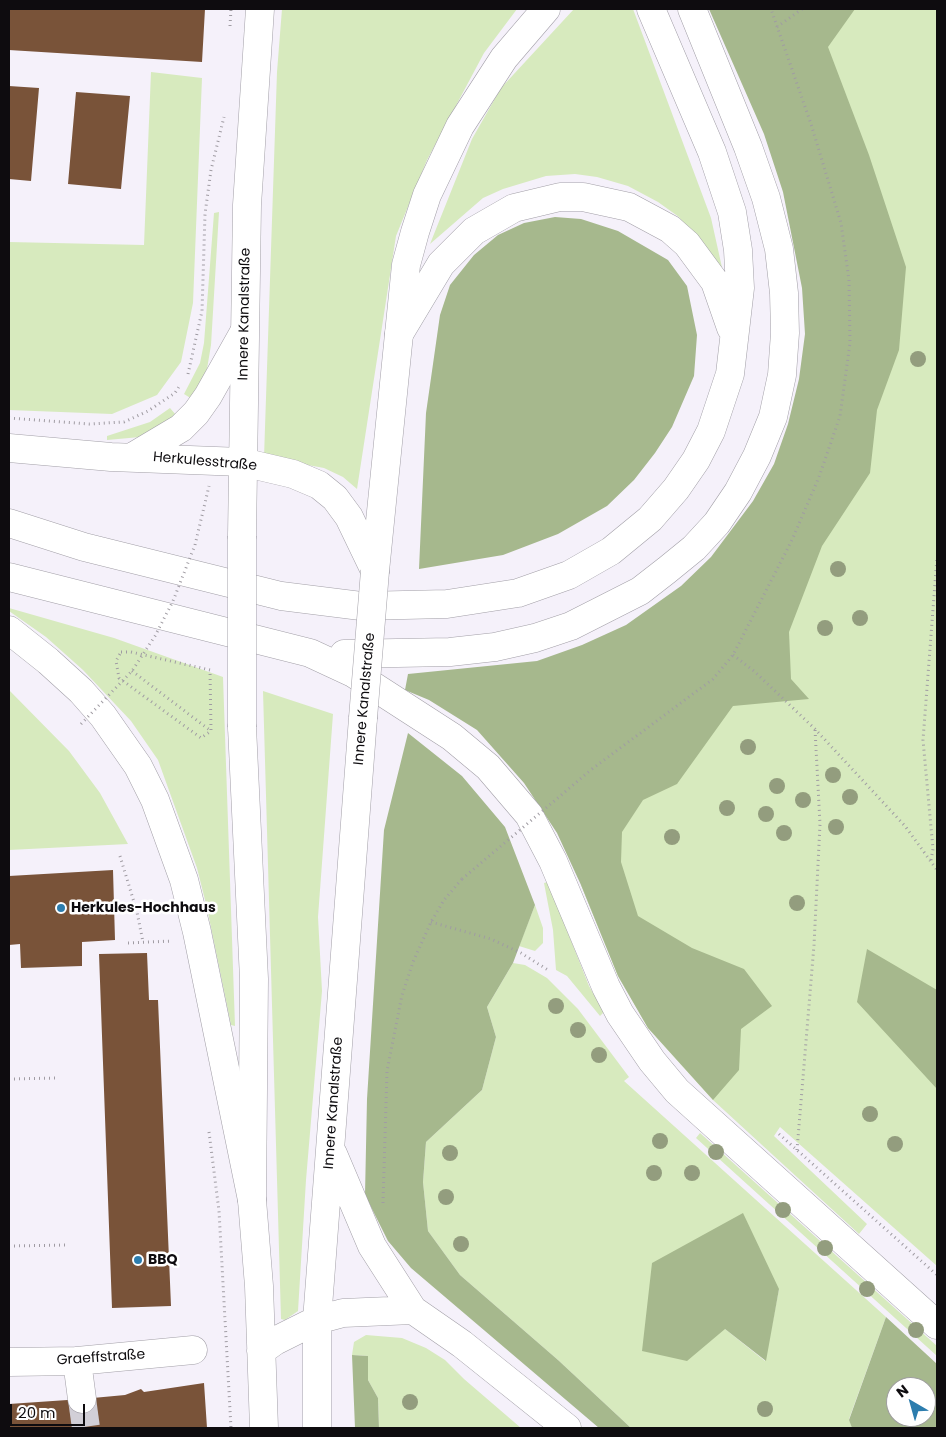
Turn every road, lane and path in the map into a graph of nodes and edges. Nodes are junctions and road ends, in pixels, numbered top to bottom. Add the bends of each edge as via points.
1 (231, 9) edge
2 (260, 9) edge
3 (546, 9) edge
4 (652, 9) edge
5 (692, 9) edge
6 (802, 9) edge
7 (777, 27) dead end
8 (230, 28) dead end
9 (226, 108) dead end
10 (244, 332) junction
11 (399, 334) junction
12 (734, 349) junction
13 (9, 418) edge
14 (9, 448) edge
15 (134, 456) junction
16 (242, 462) junction
17 (9, 523) edge
18 (195, 545) dead end
19 (937, 557) edge
20 (375, 571) junction
21 (9, 577) edge
22 (9, 630) edge
23 (310, 653) junction
24 (132, 670) junction
25 (81, 724) dead end
26 (815, 729) junction
27 (211, 731) junction
28 (120, 856) dead end
29 (932, 860) junction
30 (937, 870) edge
31 (431, 922) junction
32 (172, 932) dead end
33 (143, 942) junction
34 (128, 943) dead end
35 (548, 970) dead end
36 (58, 1078) dead end
37 (9, 1079) edge
38 (208, 1125) dead end
39 (779, 1134) dead end
40 (797, 1150) junction
41 (331, 1151) junction
42 (252, 1200) junction
43 (383, 1208) dead end
44 (67, 1245) dead end
45 (9, 1246) edge
46 (937, 1275) edge
47 (413, 1310) junction
48 (317, 1320) junction
49 (937, 1325) edge
50 (193, 1350) dead end
51 (261, 1351) junction
52 (77, 1361) junction
53 (9, 1362) edge
54 (82, 1400) tunnel mouth
55 (231, 1428) edge
56 (264, 1428) edge
57 (317, 1428) edge
58 (567, 1428) edge

1 - 8 path
2 - 10 main road, Innere Kanalstraße via 247,205
3 - 11 main road, Innere Kanalstraße via 481,91 460,126 427,195 406,265
4 - 12 main road via 712,152 732,212 740,288
5 - 23 main road via 766,198 779,249 784,293 782,375 773,417 738,492 711,530 668,570 640,591 571,626 495,647 450,652
6 - 7 path
9 - 13 path via 211,170 205,214 202,311 187,376 175,393 124,422 88,424
10 - 15 main road, Herkulesstraße via 196,413 181,428
10 - 16 main road, Innere Kanalstraße
11 - 12 main road via 441,264 474,231 514,208 560,197 583,197 629,207 670,229 687,244 715,282 731,326
11 - 20 main road, Innere Kanalstraße
12 - 17 main road via 711,432 676,489 650,519 611,551 569,575 518,593 447,604 370,606 280,596 84,546
14 - 15 main road, Herkulesstraße
15 - 16 main road, Herkulesstraße
16 - 20 main road, Herkulesstraße via 293,474 319,485 335,498 349,517
16 - 42 main road, Innere Kanalstraße, bridge via 242,727 254,979
18 - 24 path, bridge via 173,601
19 - 29 path via 924,740
20 - 41 main road, Innere Kanalstraße, bridge
21 - 23 main road
22 - 42 main road via 81,691 103,716 138,766 155,800 184,880 197,932
23 - 49 main road via 353,673 452,737 488,767 524,808 542,838 606,986 620,1014 652,1061 677,1091
24 - 25 path, bridge
24 - 27 path
26 - 29 path via 906,826
26 - 31 path, bridge via 754,670 733,655 713,679 592,769 462,879
26 - 40 path via 820,824 813,964
27 - 27 path via 201,738 119,678 116,661 121,652 210,670
28 - 33 path
29 - 30 path
31 - 35 path via 492,939
31 - 43 path via 413,962 387,1071
32 - 33 path via 175,941
33 - 34 path
36 - 37 path
38 - 55 path via 219,1211
39 - 40 path
40 - 46 path
41 - 47 main road via 372,1246
41 - 48 main road, Innere Kanalstraße
42 - 51 main road, Innere Kanalstraße
44 - 45 path
47 - 48 main road via 343,1313
47 - 58 main road via 462,1344
48 - 51 main road via 275,1340
48 - 57 main road, Innere Kanalstraße
50 - 52 main road, Graeffstraße
51 - 56 main road, Innere Kanalstraße
52 - 53 main road, Graeffstraße
52 - 54 main road

